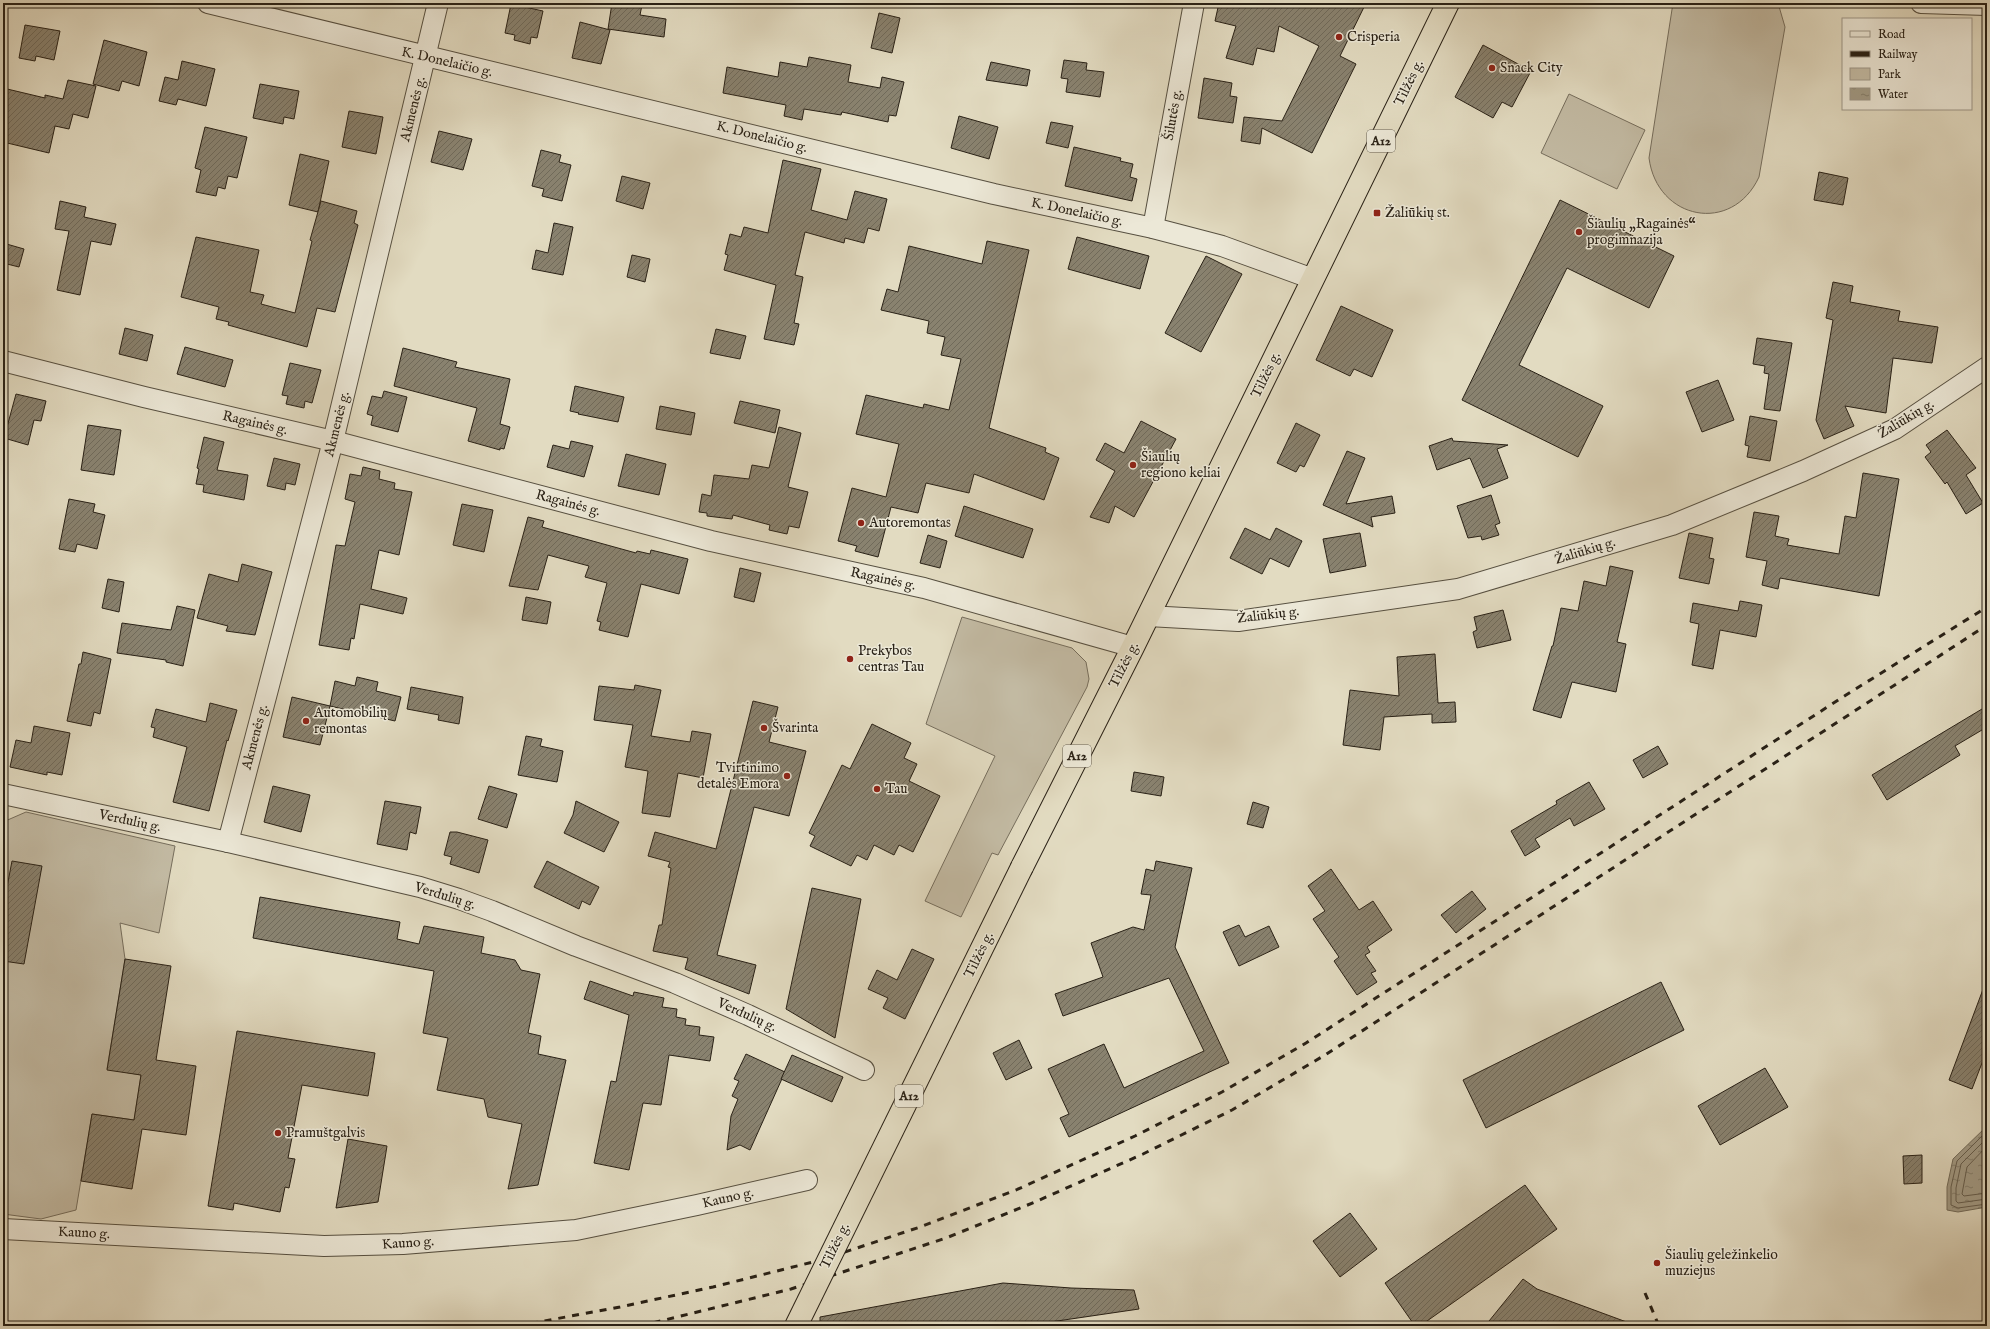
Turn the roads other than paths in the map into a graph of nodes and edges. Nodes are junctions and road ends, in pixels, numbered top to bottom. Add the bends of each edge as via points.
1 (208, 3) edge
2 (438, 3) edge
3 (1194, 3) edge
4 (1448, 3) edge
5 (1921, 3) edge
6 (1987, 5) edge
7 (426, 57) junction
8 (1152, 228) junction
9 (1313, 279) junction
10 (3, 361) edge
11 (1987, 367) edge
12 (333, 441) junction
13 (1148, 616) junction
14 (1133, 647) junction
15 (3, 794) edge
16 (228, 842) junction
17 (864, 1070) dead end
18 (807, 1180) dead end
19 (3, 1229) edge
20 (796, 1326) edge

1 - 7 street, K. Donelaičio g.
2 - 7 street, Akmenės g.
3 - 8 street, Šilutės g.
4 - 9 highway, Tilžės g. / A12
5 - 6 street
7 - 8 street, K. Donelaičio g. via 994,194
7 - 12 street, Akmenės g.
8 - 9 street, K. Donelaičio g. via 1222,246
9 - 13 highway, Tilžės g. / A12
10 - 12 street, Ragainės g.
11 - 13 street, Žaliūkių g. via 1895,429 1803,471 1672,525 1458,589 1238,620
12 - 14 street, Ragainės g. via 711,542 924,588
12 - 16 street, Akmenės g.
13 - 14 highway, Tilžės g. / A12
14 - 20 highway, Tilžės g. / A12, bridge
15 - 16 street, Verdulių g.
16 - 17 street, Verdulių g. via 420,887 492,911 675,983
18 - 19 street, Kauno g. via 697,1206 576,1230 403,1244 324,1246

